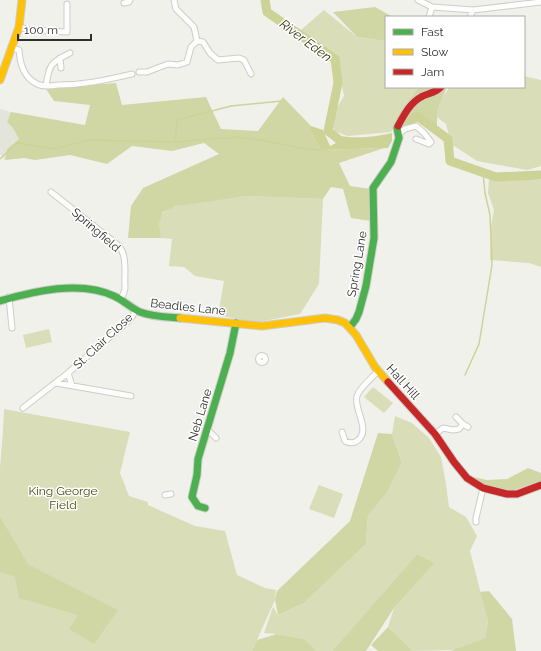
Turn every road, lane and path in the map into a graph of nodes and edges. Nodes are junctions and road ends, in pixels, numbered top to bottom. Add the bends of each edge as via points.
1 (22, 0) edge
2 (174, 0) edge
3 (418, 0) edge
4 (541, 2) edge
5 (68, 4) dead end
6 (432, 8) junction
7 (473, 10) junction
8 (60, 16) dead end
9 (67, 16) junction
10 (428, 16) edge
11 (470, 16) edge
12 (19, 27) junction
13 (197, 41) junction
14 (12, 48) junction
15 (70, 53) dead end
16 (60, 58) junction
17 (61, 68) dead end
18 (138, 72) dead end
19 (132, 74) dead end
20 (251, 74) dead end
21 (0, 80) edge
22 (46, 86) junction
23 (440, 88) edge
24 (399, 134) junction
25 (416, 139) dead end
26 (51, 192) dead end
27 (9, 297) junction
28 (121, 299) junction
29 (0, 300) edge
30 (136, 309) junction
31 (236, 323) junction
32 (350, 327) junction
33 (12, 328) dead end
34 (378, 371) junction
35 (68, 373) junction
36 (56, 383) junction
37 (72, 386) junction
38 (131, 396) dead end
39 (23, 408) dead end
40 (456, 417) dead end
41 (463, 424) junction
42 (468, 427) dead end
43 (207, 429) junction
44 (342, 432) dead end
45 (435, 434) junction
46 (216, 438) dead end
47 (541, 485) edge
48 (482, 488) junction
49 (171, 494) dead end
50 (165, 495) dead end
51 (205, 508) dead end
52 (476, 522) dead end

1 - 12 street
2 - 13 street via 176,10 194,27
3 - 6 street
4 - 7 street
5 - 9 street
6 - 7 street
6 - 10 street
7 - 11 street
8 - 9 street
9 - 12 street via 67,32
12 - 14 street
13 - 18 street via 191,47 187,62
13 - 20 street via 203,42 218,60 244,60
14 - 21 street
14 - 22 street via 19,50 22,68 28,77 37,84
15 - 16 street
16 - 17 street
16 - 22 street via 49,68
19 - 22 street via 82,85
23 - 24 street, Spring Lane via 437,92 421,97 409,108 397,128
24 - 25 street via 416,126 431,142 429,144
24 - 32 street, Spring Lane via 391,162 373,188 374,238 359,312
26 - 28 street, Springfield via 122,250 125,288
27 - 28 street, Beadles Lane via 31,292 86,288
27 - 29 street, Beadles Lane
27 - 33 street
28 - 30 street, Beadles Lane
30 - 31 street, Beadles Lane via 153,316
30 - 35 street, St. Clair Close via 126,323
31 - 32 street via 275,326 331,318
31 - 43 street, Neb Lane via 230,353
32 - 34 street, Hall Hill
34 - 44 street via 358,395 362,426 359,439 355,443 345,441
34 - 45 street, Hall Hill
35 - 36 street, St. Clair Close
35 - 37 street, St. Clair Close
36 - 37 street, St. Clair Close
36 - 39 street, St. Clair Close
37 - 38 street, St. Clair Close
40 - 41 street
41 - 42 street
41 - 45 street via 459,429 443,428
43 - 46 street
43 - 51 street, Neb Lane via 198,459 192,497 198,506
45 - 48 street, Hall Hill via 467,478
47 - 48 street, Hall Hill via 517,494
48 - 52 street
49 - 50 street

